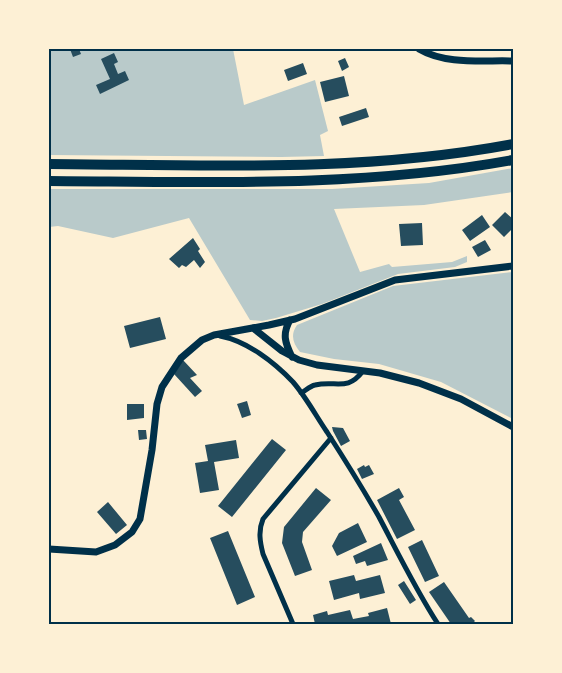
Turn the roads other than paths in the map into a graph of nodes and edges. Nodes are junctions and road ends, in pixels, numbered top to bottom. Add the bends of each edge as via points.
1 (419, 49) edge
2 (513, 61) edge
3 (513, 144) edge
4 (513, 160) edge
5 (49, 164) edge
6 (49, 181) edge
7 (513, 266) edge
8 (290, 320) junction
9 (253, 328) junction
10 (230, 331) junction
11 (214, 334) junction
12 (236, 340) junction
13 (292, 357) junction
14 (363, 371) junction
15 (301, 393) junction
16 (513, 427) edge
17 (330, 438) junction
18 (49, 550) edge
19 (293, 624) edge
20 (438, 624) edge

1 - 2 street via 443,58
3 - 5 highway via 414,159 326,165
4 - 6 highway via 415,174 327,181
7 - 8 street via 395,280
8 - 9 street
8 - 13 street via 284,335
9 - 10 street
9 - 13 street
10 - 11 street
10 - 12 street
11 - 12 street
11 - 18 street via 194,345 181,358 162,387 140,519 132,532 115,545 96,552
12 - 15 street via 278,367
13 - 14 street via 317,365
14 - 15 street via 349,383 314,385
14 - 16 street via 444,391
15 - 17 street
17 - 19 street via 260,525 263,554
17 - 20 street

